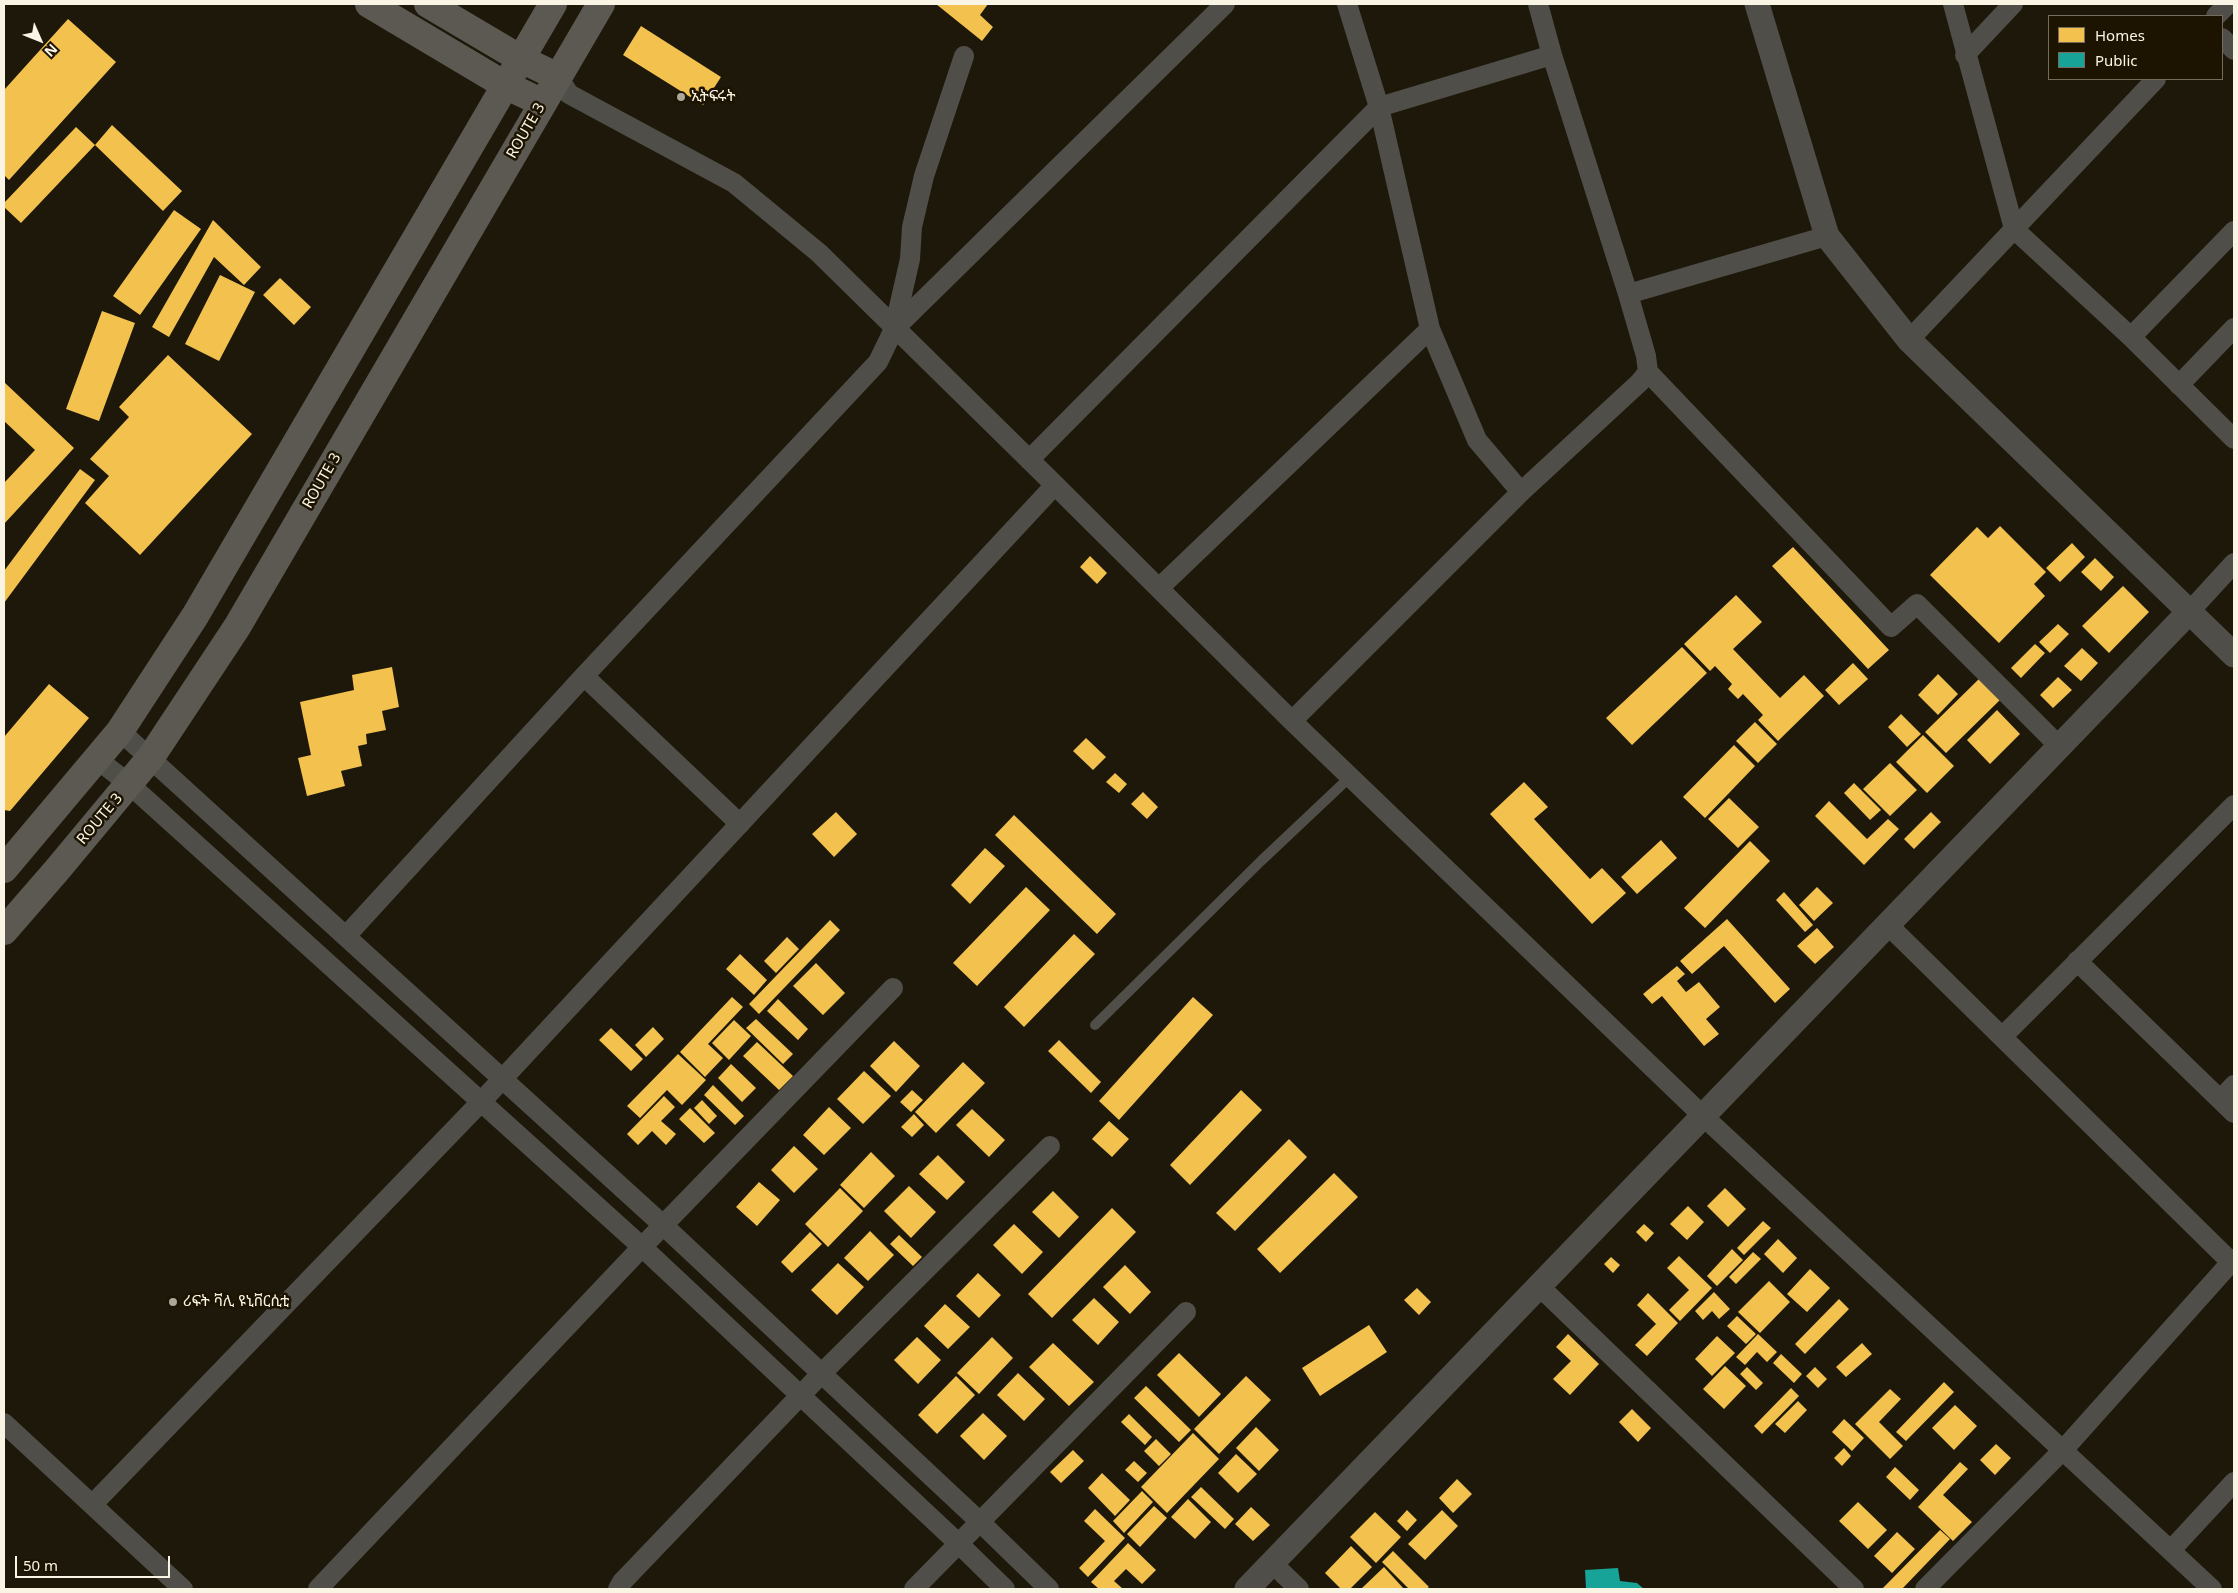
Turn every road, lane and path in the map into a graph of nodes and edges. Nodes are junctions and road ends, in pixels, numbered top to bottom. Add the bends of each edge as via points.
1 (369, 4) edge
2 (428, 4) edge
3 (554, 4) edge
4 (601, 4) edge
5 (1225, 4) edge
6 (1347, 4) edge
7 (1538, 4) edge
8 (1757, 4) edge
9 (1953, 4) edge
10 (2013, 4) edge
11 (2228, 4) edge
12 (2217, 15) edge
13 (2223, 39) edge
14 (2234, 50) edge
15 (1552, 55) junction
16 (1965, 55) junction
17 (964, 56) dead end
18 (521, 59) junction
19 (2155, 80) edge
20 (505, 85) junction
21 (564, 85) junction
22 (543, 103) junction
23 (1379, 108) junction
24 (2014, 229) junction
25 (2234, 231) edge
26 (1827, 236) junction
27 (1628, 294) junction
28 (2234, 328) edge
29 (894, 329) junction
30 (1430, 329) junction
31 (2131, 337) junction
32 (1909, 340) junction
33 (1648, 372) junction
34 (2179, 385) junction
35 (2234, 439) edge
36 (1029, 460) junction
37 (1055, 485) junction
38 (1521, 492) junction
39 (2234, 563) edge
40 (1159, 588) junction
41 (2190, 611) junction
42 (2234, 655) edge
43 (584, 676) junction
44 (1292, 721) junction
45 (120, 731) junction
46 (2059, 746) junction
47 (151, 757) junction
48 (97, 759) junction
49 (1350, 776) junction
50 (129, 784) junction
51 (2234, 805) edge
52 (740, 824) junction
53 (7, 858) edge
54 (1888, 924) junction
55 (4, 931) edge
56 (346, 936) junction
57 (2077, 961) junction
58 (893, 988) dead end
59 (1095, 1025) dead end
60 (2002, 1037) junction
61 (502, 1078) junction
62 (2230, 1099) edge
63 (480, 1103) junction
64 (1703, 1116) junction
65 (1050, 1146) dead end
66 (664, 1226) junction
67 (642, 1247) junction
68 (2232, 1260) edge
69 (1538, 1286) junction
70 (1186, 1312) dead end
71 (821, 1374) junction
72 (802, 1396) junction
73 (4, 1423) edge
74 (2064, 1450) junction
75 (2234, 1482) edge
76 (93, 1504) junction
77 (980, 1521) junction
78 (959, 1544) junction
79 (2171, 1550) junction
80 (1272, 1563) junction
81 (183, 1589) edge
82 (318, 1589) edge
83 (618, 1589) edge
84 (914, 1589) edge
85 (1005, 1589) edge
86 (1049, 1589) edge
87 (1246, 1589) edge
88 (1299, 1589) edge
89 (1854, 1589) edge
90 (1925, 1589) edge
91 (2212, 1589) edge

1 - 20 main road
2 - 18 main road
3 - 18 main road
4 - 21 main road, ROUTE 3
5 - 29 street
6 - 23 street
7 - 15 street
8 - 26 street
9 - 16 street
10 - 16 street
11 - 12 street
13 - 14 street
15 - 23 street
15 - 27 street
16 - 24 street
17 - 29 street via 924,176
18 - 20 main road
18 - 21 main road
19 - 24 street
20 - 22 main road
20 - 45 main road via 195,616
21 - 22 main road, ROUTE 3
21 - 29 street via 734,183 819,254
22 - 47 main road, ROUTE 3 via 237,627
23 - 30 street
23 - 36 street
24 - 31 street
24 - 32 street
25 - 31 street
26 - 27 street
26 - 32 street
27 - 33 street
28 - 34 street
29 - 36 street
29 - 43 street via 878,362
30 - 38 street via 1477,440
30 - 40 street
31 - 34 street
32 - 41 street
33 - 38 street
33 - 46 street via 1891,627 1918,604
34 - 35 street
36 - 37 street
37 - 40 street
37 - 52 street
38 - 44 street
39 - 41 street
40 - 44 street
41 - 42 street
41 - 46 street
43 - 52 street
43 - 56 street
44 - 49 street
45 - 47 street
45 - 48 main road
46 - 54 street
47 - 50 main road, ROUTE 3
47 - 56 street
48 - 50 street
48 - 53 main road
49 - 59 lane
49 - 64 street
50 - 55 main road, ROUTE 3
50 - 63 street
51 - 57 street
52 - 61 street
54 - 60 street
54 - 64 street
56 - 61 street
57 - 60 street
57 - 62 street
58 - 66 street
60 - 68 street
61 - 63 street
61 - 66 street
63 - 67 street
63 - 76 street
64 - 69 street
64 - 74 street
65 - 71 street
66 - 67 street
66 - 71 street
67 - 72 street
67 - 82 street
68 - 74 street
69 - 80 street
69 - 89 street
70 - 77 street
71 - 72 street
71 - 77 street
72 - 78 street
72 - 83 street
73 - 76 street
74 - 79 street
74 - 90 street
75 - 79 street
76 - 81 street
77 - 78 street
77 - 86 street
78 - 84 street
78 - 85 street
79 - 91 street
80 - 87 street
80 - 88 street

